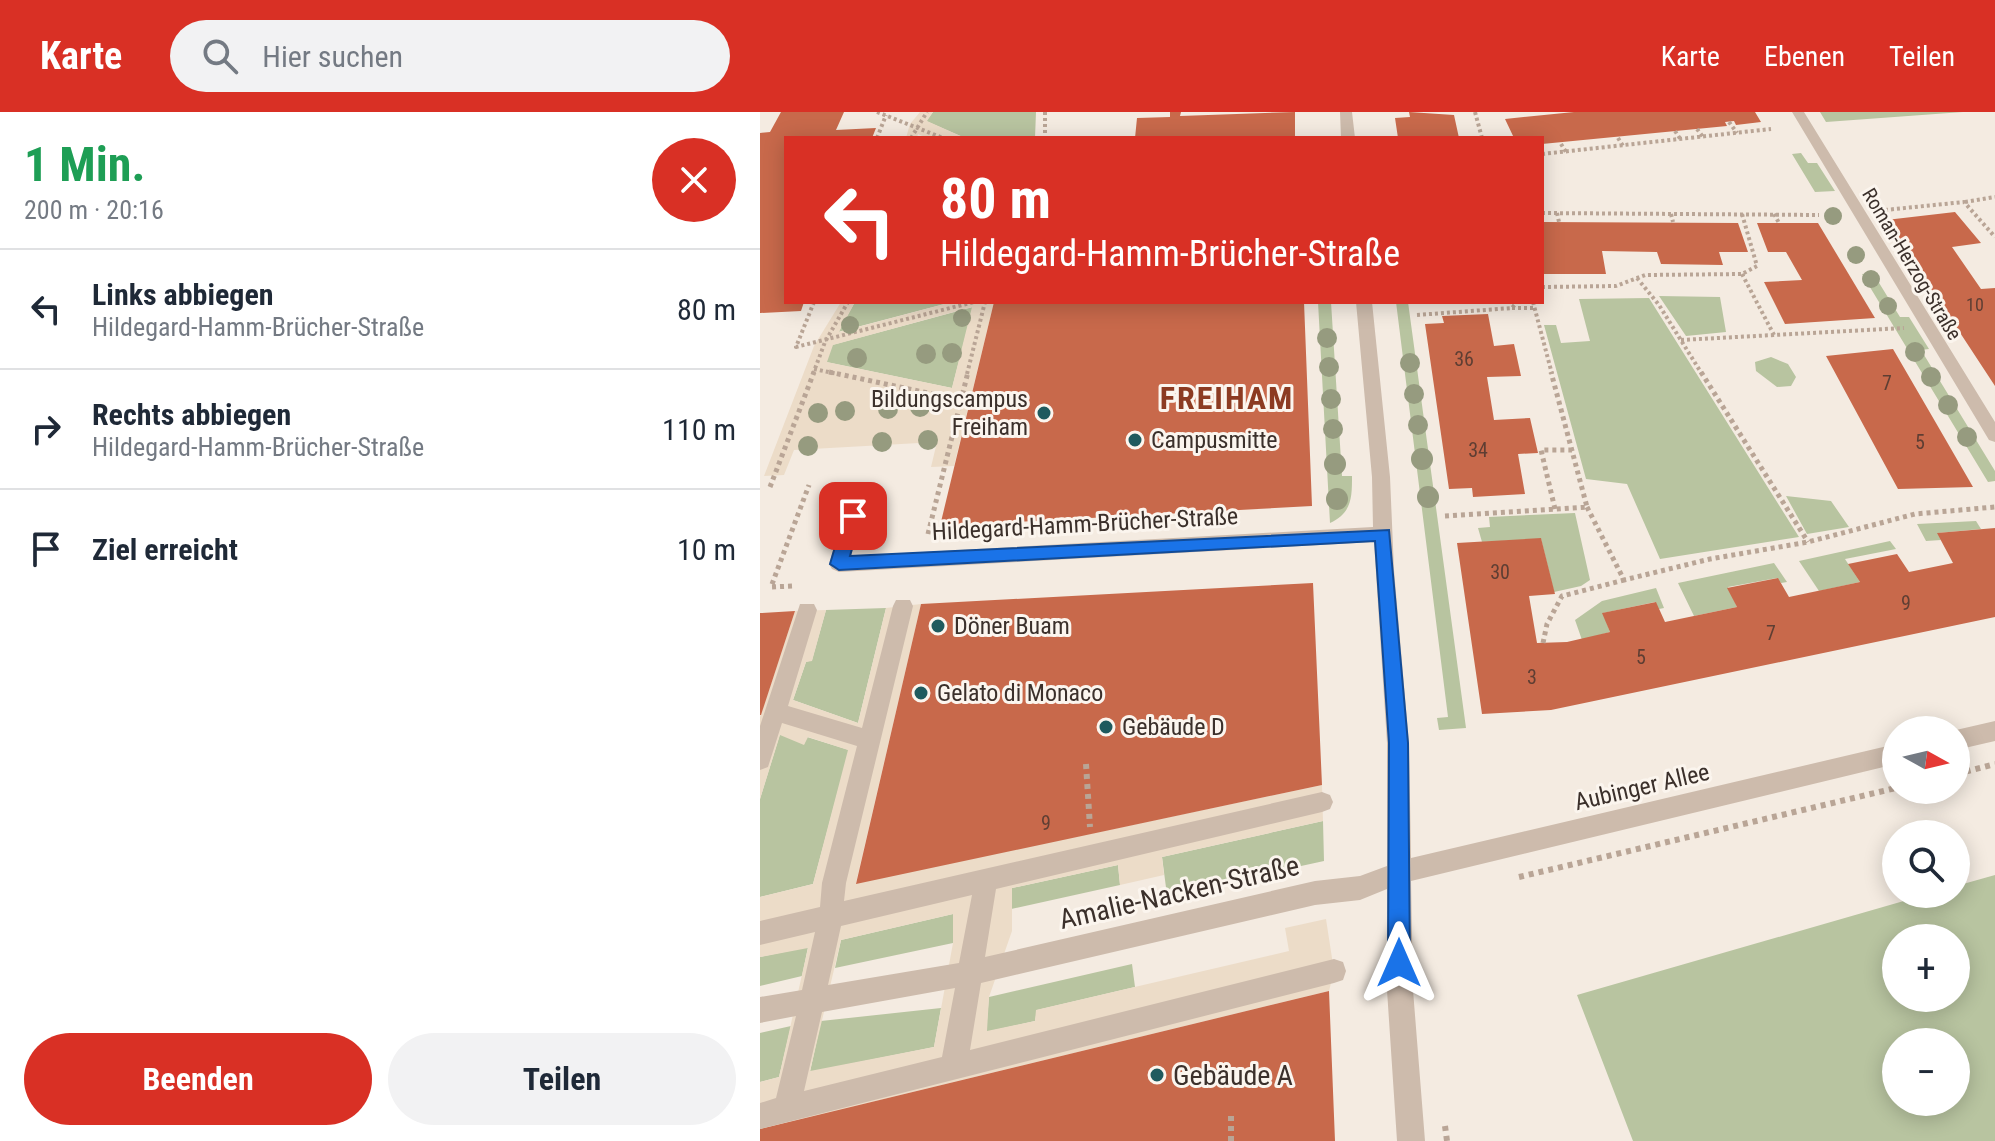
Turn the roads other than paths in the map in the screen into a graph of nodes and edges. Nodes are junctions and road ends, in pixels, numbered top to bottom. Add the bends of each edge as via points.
1 (1346, 112) edge
2 (1798, 112) edge
3 (1348, 136) edge
4 (1364, 304) edge
5 (1995, 436) edge
6 (853, 516) dead end
7 (1383, 534) junction
8 (903, 606) dead end
9 (807, 610) road end
10 (775, 711) junction
11 (1995, 731) edge
12 (1970, 737) edge
13 (870, 740) junction
14 (1882, 757) edge
15 (760, 760) edge
16 (1322, 802) dead end
17 (1400, 872) junction
18 (986, 881) junction
19 (831, 917) junction
20 (760, 933) edge
21 (1334, 971) dead end
22 (971, 973) junction
23 (812, 999) junction
24 (760, 1010) edge
25 (954, 1065) junction
26 (787, 1110) junction
27 (760, 1116) edge
28 (1411, 1141) edge

1 - 3 street
2 - 5 street, Roman-Herzog-Straße
4 - 7 street
6 - 7 street, Hildegard-Hamm-Brücher-Straße via 839,564
7 - 17 street via 1398,743
8 - 13 street
9 - 10 street
10 - 13 street
10 - 15 street
11 - 12 street
13 - 19 street via 834,883
14 - 17 street, Aubinger Allee
16 - 18 street
17 - 22 street, Amalie-Nacken-Straße via 1360,888 1315,893
17 - 28 street via 1400,990
18 - 19 street
18 - 22 street
19 - 20 street
19 - 23 street
21 - 25 street
22 - 23 street, Amalie-Nacken-Straße
22 - 25 street
23 - 24 street, Amalie-Nacken-Straße
23 - 26 street
25 - 26 street
26 - 27 street

